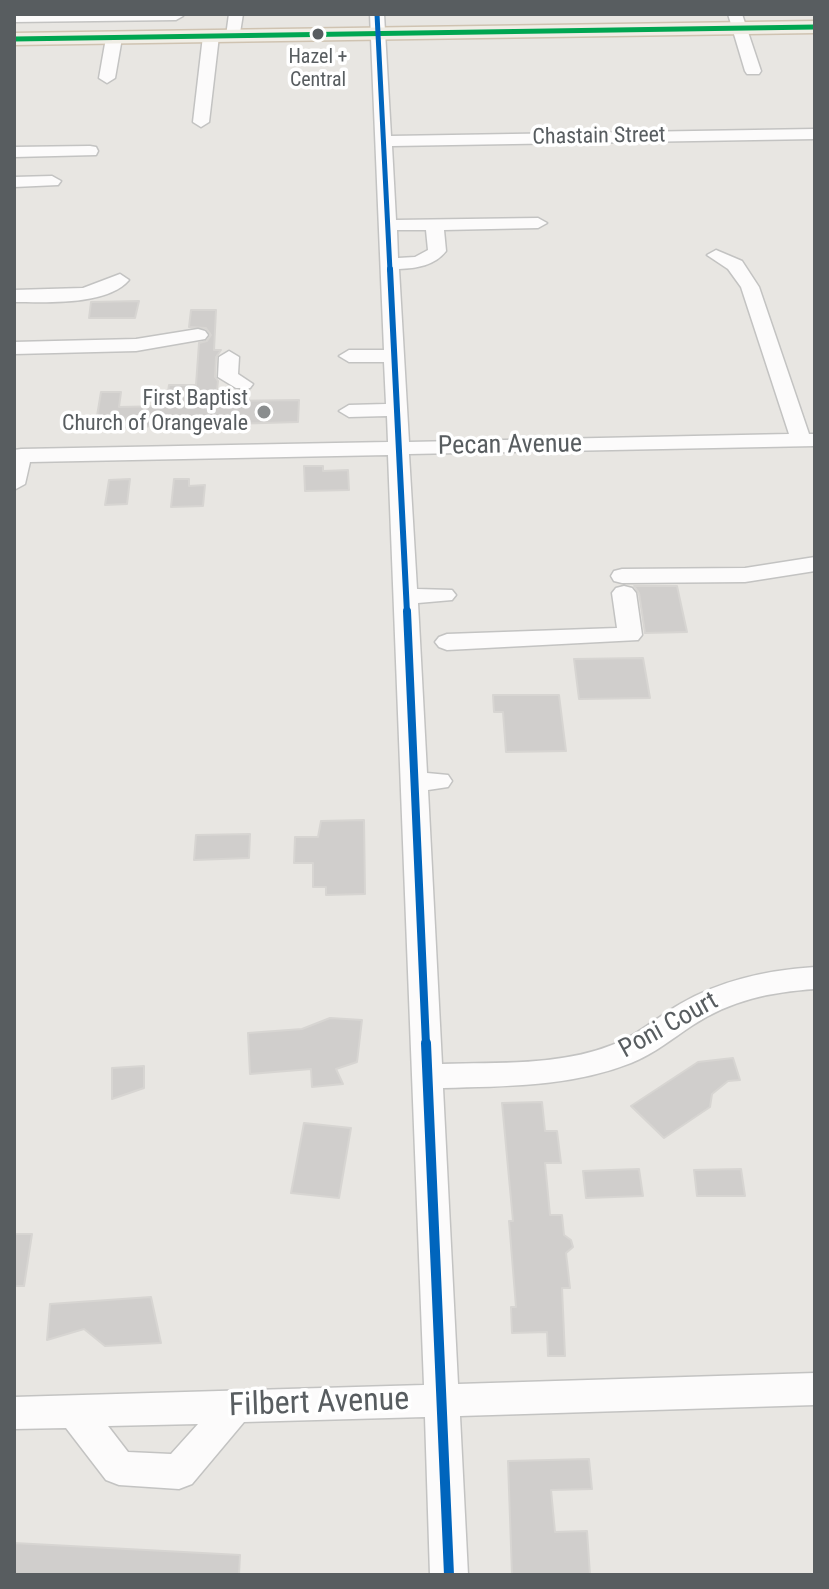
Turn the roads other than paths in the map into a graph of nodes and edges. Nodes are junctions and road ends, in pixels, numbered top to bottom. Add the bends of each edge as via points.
1 (236, 14) edge
2 (176, 15) edge
3 (17, 17) edge
4 (737, 21) edge
5 (378, 24) edge
6 (815, 27) edge
7 (211, 36) junction
8 (234, 36) junction
9 (174, 37) junction
10 (114, 38) junction
11 (15, 41) edge
12 (753, 71) dead end
13 (107, 78) dead end
14 (201, 122) dead end
15 (815, 134) edge
16 (383, 141) junction
17 (90, 151) dead end
18 (14, 152) edge
19 (52, 181) dead end
20 (14, 182) edge
21 (538, 223) dead end
22 (435, 224) junction
23 (388, 225) junction
24 (716, 255) dead end
25 (390, 264) junction
26 (120, 280) dead end
27 (14, 296) edge
28 (198, 335) dead end
29 (14, 348) edge
30 (349, 356) dead end
31 (394, 356) junction
32 (229, 357) dead end
33 (243, 384) dead end
34 (397, 410) junction
35 (349, 411) dead end
36 (808, 440) edge
37 (398, 448) junction
38 (17, 456) edge
39 (14, 484) edge
40 (815, 564) edge
41 (444, 595) dead end
42 (405, 596) junction
43 (447, 642) dead end
44 (815, 978) edge
45 (426, 1076) junction
46 (815, 1389) edge
47 (441, 1400) junction
48 (236, 1406) junction
49 (74, 1411) junction
50 (14, 1413) edge
51 (449, 1575) edge

1 - 8 street
2 - 3 street
2 - 9 street
3 - 11 street
4 - 5 main road
4 - 6 main road
4 - 12 street
5 - 8 main road
5 - 16 street
7 - 8 main road
7 - 9 main road
7 - 14 street
9 - 10 main road
10 - 11 main road
10 - 13 street
15 - 16 street, Chastain Street
16 - 23 street
17 - 18 street
19 - 20 street
21 - 22 street
22 - 23 street
22 - 25 street via 437,251 430,259
23 - 25 street
24 - 36 street via 735,265 750,287
25 - 31 street
26 - 27 street via 74,294
28 - 29 street via 136,345
30 - 31 street
31 - 34 street
32 - 33 street via 228,377
34 - 35 street
34 - 37 street
36 - 37 street, Pecan Avenue
37 - 38 street, Pecan Avenue
37 - 42 street
38 - 39 street
40 - 43 street via 623,585 630,635
41 - 42 street
42 - 45 street via 427,781
44 - 45 street, Poni Court via 777,981 719,997 641,1045 580,1067
45 - 47 street
46 - 47 street, Filbert Avenue
47 - 48 street, Filbert Avenue
47 - 51 street
48 - 49 street, Filbert Avenue
48 - 49 street via 179,1472 119,1468
49 - 50 street, Filbert Avenue

